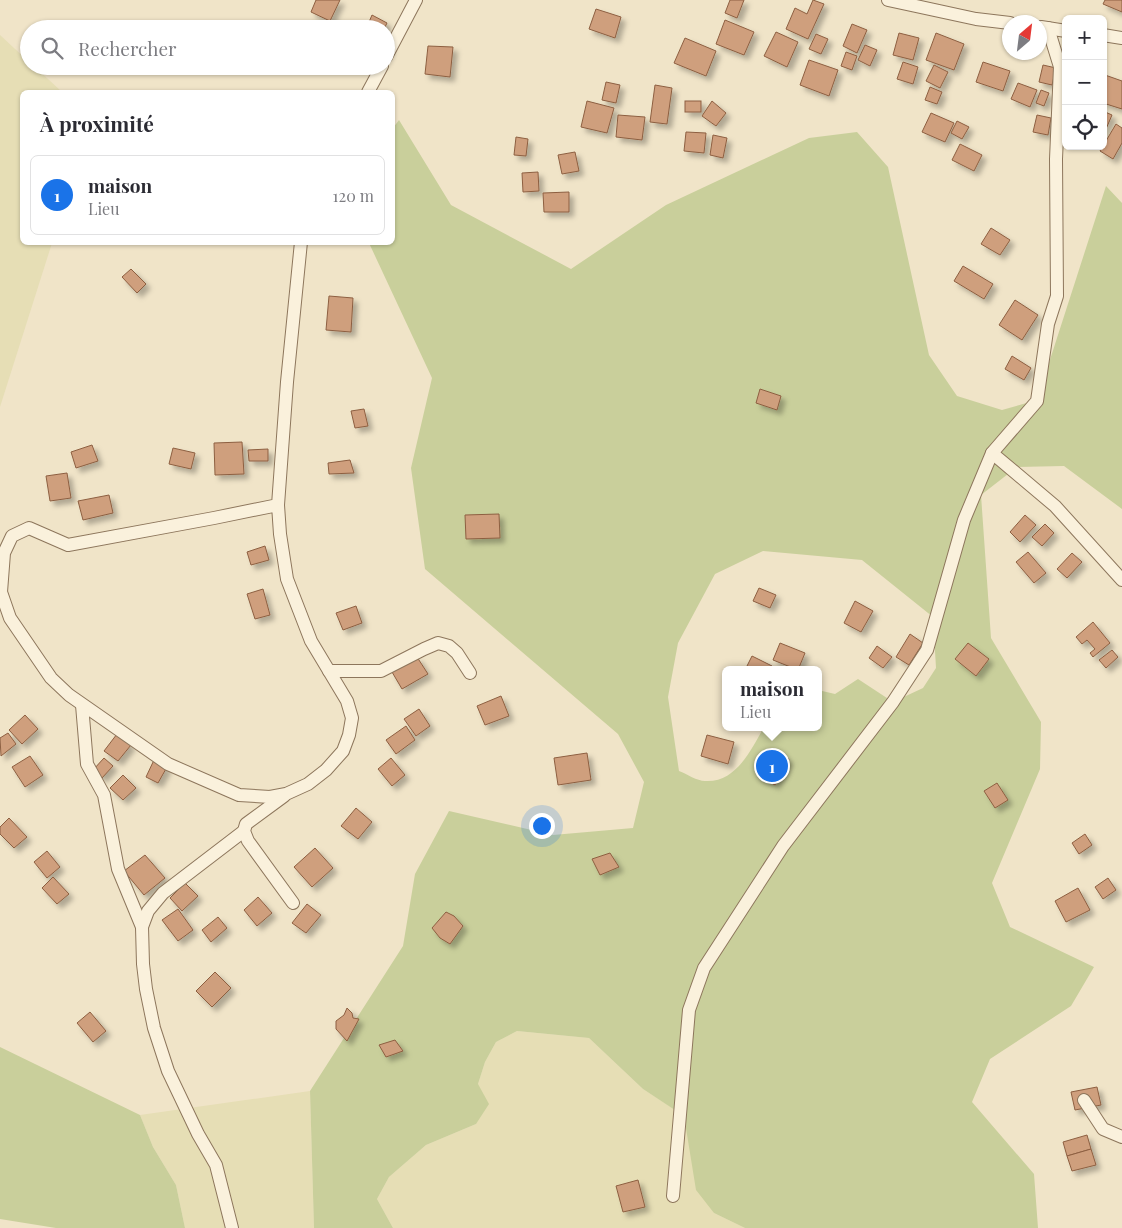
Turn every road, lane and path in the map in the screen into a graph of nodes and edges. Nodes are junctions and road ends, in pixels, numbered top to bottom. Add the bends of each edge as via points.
1 (416, 0) edge
2 (888, 0) edge
3 (1002, 22) edge
4 (1047, 28) edge
5 (1062, 30) edge
6 (1047, 35) edge
7 (1107, 36) edge
8 (1122, 38) edge
9 (395, 40) edge
10 (377, 75) edge
11 (369, 90) edge
12 (302, 245) edge
13 (992, 453) junction
14 (278, 505) junction
15 (1122, 580) edge
16 (329, 672) junction
17 (470, 673) dead end
18 (82, 704) junction
19 (286, 794) junction
20 (244, 831) junction
21 (293, 903) dead end
22 (142, 927) junction
23 (1084, 1100) dead end
24 (1122, 1137) edge
25 (673, 1196) dead end
26 (232, 1228) edge

1 - 9 street
2 - 3 street
4 - 5 street
6 - 13 street via 1060,67 1056,159 1057,296 1048,324 1036,400
7 - 8 street
10 - 11 street
12 - 14 street
13 - 15 street via 1055,506
13 - 25 street via 964,520 927,650 893,702 783,846 704,968 689,1010
14 - 16 street via 287,579 311,641
14 - 18 street via 68,544 29,528 12,536 4,552 2,592 10,618 51,678
16 - 17 street via 381,671 438,643 457,653
16 - 19 street via 347,701 352,718 350,735 343,750 326,770 308,784
18 - 19 street via 168,764 206,782 239,795 270,797
18 - 22 street via 87,764 104,795 118,869
19 - 20 street via 246,824
20 - 21 street
20 - 22 street via 163,893 148,912
22 - 26 street via 143,964 154,1028 168,1071 216,1165
23 - 24 street via 1103,1129

